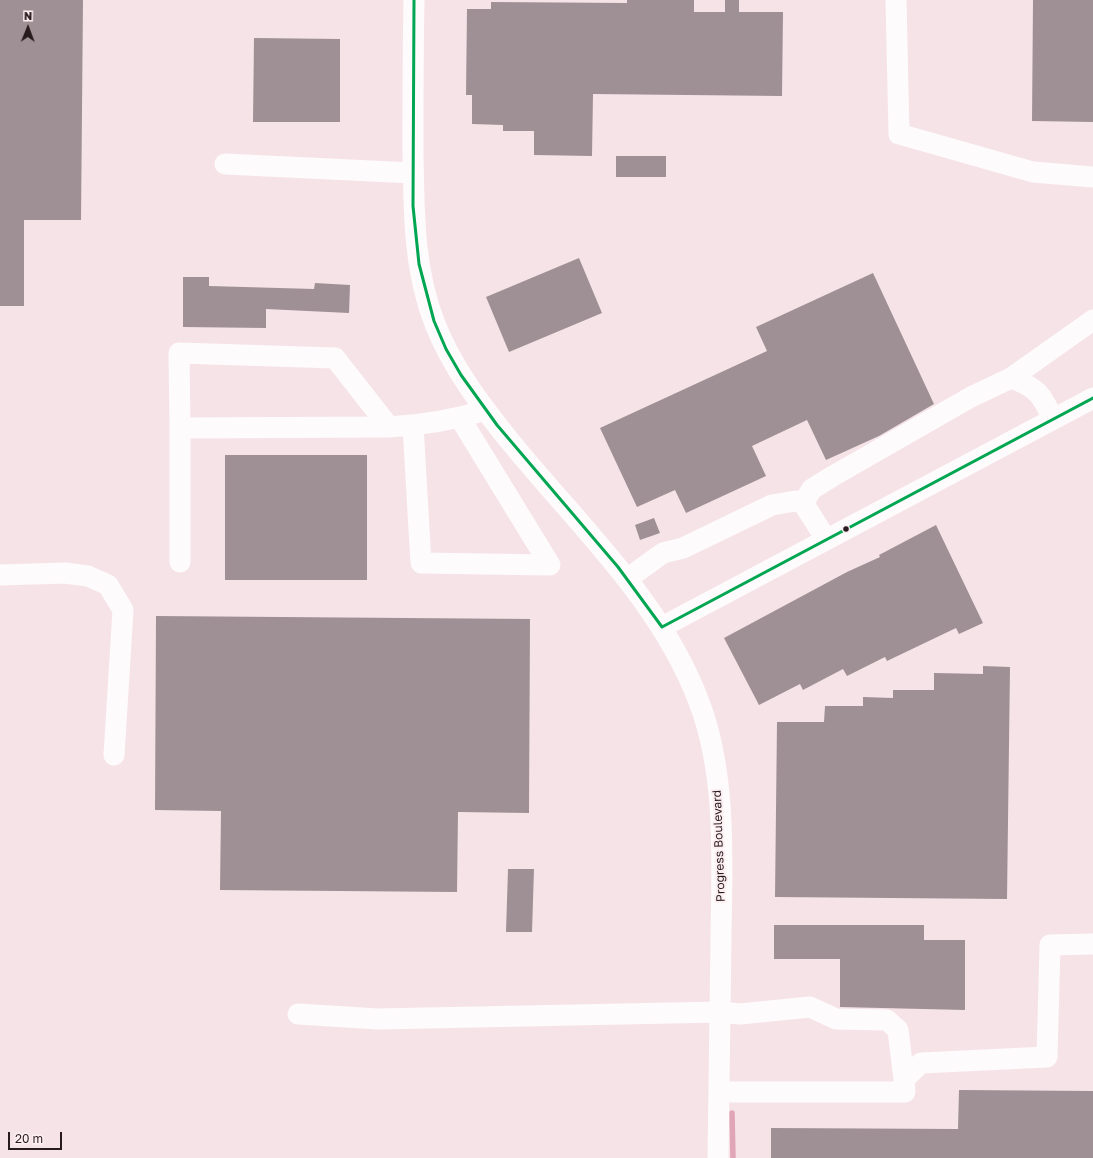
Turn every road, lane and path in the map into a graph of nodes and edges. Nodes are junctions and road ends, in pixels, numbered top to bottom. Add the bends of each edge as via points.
1 (414, 0) edge
2 (896, 0) edge
3 (225, 164) dead end
4 (413, 173) junction
5 (1093, 177) edge
6 (1093, 320) edge
7 (1011, 378) junction
8 (1093, 398) edge
9 (486, 410) junction
10 (460, 418) junction
11 (1053, 419) junction
12 (413, 426) junction
13 (389, 427) junction
14 (180, 428) junction
15 (803, 503) junction
16 (826, 540) junction
17 (180, 562) dead end
18 (0, 575) edge
19 (627, 579) junction
20 (662, 626) junction
21 (114, 755) dead end
22 (1093, 944) edge
23 (720, 1012) junction
24 (298, 1014) dead end
25 (904, 1079) junction
26 (719, 1092) junction
27 (718, 1158) edge

1 - 4 street, Progress Boulevard
2 - 5 street via 899,134 1033,172
3 - 4 street
4 - 9 street, Progress Boulevard via 413,206 419,264 434,321 461,375
6 - 7 street
7 - 11 street via 1029,385 1042,396
7 - 15 street via 971,397 833,476 812,489
8 - 11 street
9 - 10 street
9 - 19 street, Progress Boulevard
10 - 12 street
10 - 12 street via 550,565 421,562
11 - 16 street
12 - 13 street
13 - 14 street
13 - 14 street via 334,358 179,353
14 - 17 street
15 - 16 street
15 - 19 street via 794,501 772,505 683,548 663,553
16 - 20 street
18 - 21 street via 65,572 88,576 108,585 116,596 123,610
19 - 20 street, Progress Boulevard
20 - 23 street, Progress Boulevard via 679,655 698,700 709,735 714,763 720,821
22 - 25 street via 1050,945 1047,1057 921,1063
23 - 24 street via 378,1019
23 - 25 street via 740,1014 810,1007 836,1019 887,1020 898,1030
23 - 26 street, Progress Boulevard
25 - 26 street via 905,1092
26 - 27 street, Progress Boulevard

